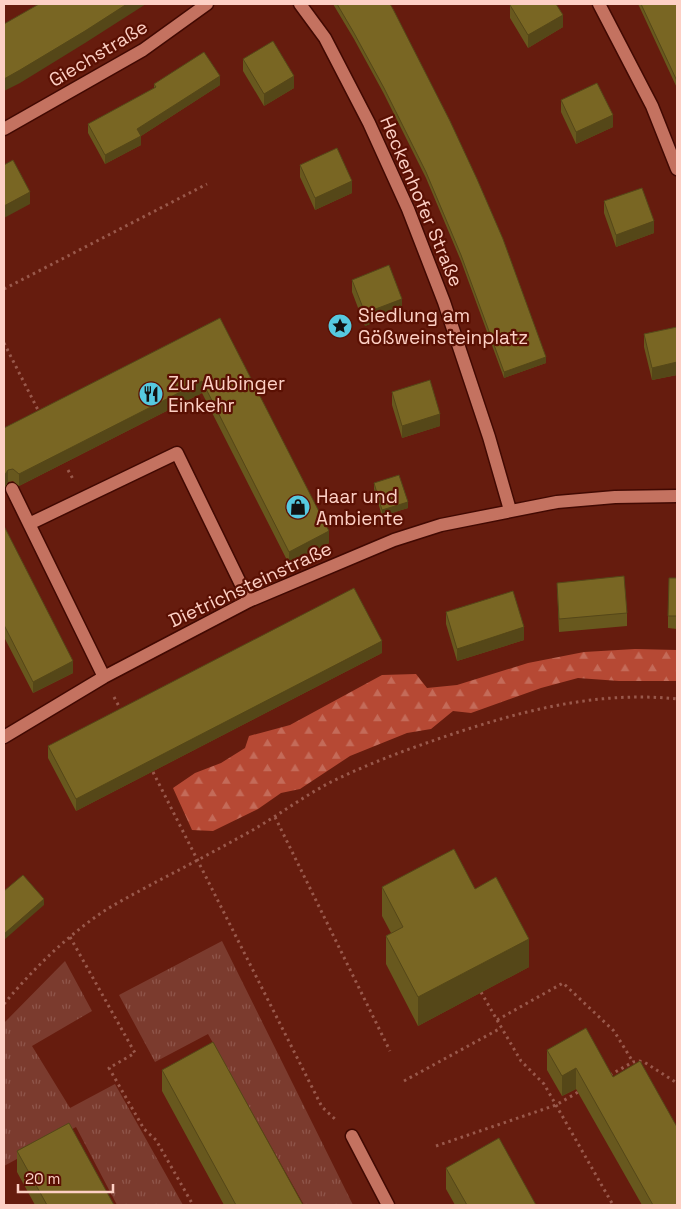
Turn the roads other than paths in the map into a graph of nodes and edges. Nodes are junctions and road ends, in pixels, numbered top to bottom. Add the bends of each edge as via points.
1 (207, 4) edge
2 (300, 4) edge
3 (599, 4) edge
4 (4, 129) edge
5 (677, 169) edge
6 (12, 489) dead end
7 (677, 496) edge
8 (510, 510) junction
9 (29, 524) junction
10 (250, 601) junction
11 (104, 677) junction
12 (4, 737) edge
13 (352, 1136) road end
14 (388, 1205) edge

1 - 4 street, Giechstraße via 144,50
2 - 8 street, Heckenhofer Straße via 325,38 408,209 444,302
3 - 5 street via 652,106
6 - 9 street
7 - 8 street, Dietrichsteinstraße via 615,497
8 - 10 street, Dietrichsteinstraße via 441,525 394,540
9 - 10 street via 177,452
9 - 11 street
10 - 11 street, Dietrichsteinstraße
11 - 12 street, Dietrichsteinstraße
13 - 14 street

